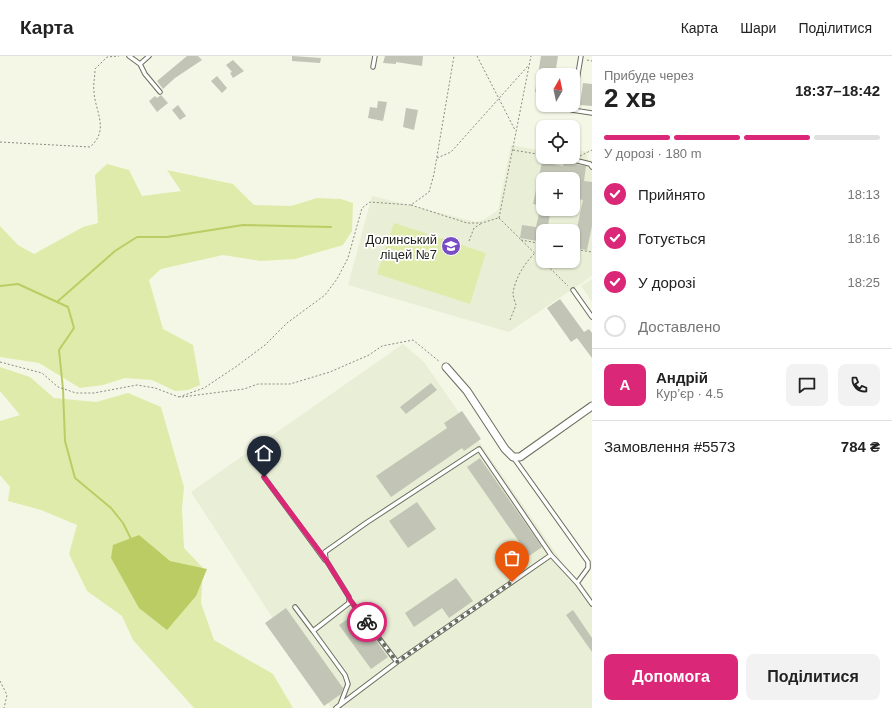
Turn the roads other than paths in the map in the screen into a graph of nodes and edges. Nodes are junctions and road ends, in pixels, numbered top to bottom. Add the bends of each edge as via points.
1 (129, 56) edge
2 (149, 56) edge
3 (375, 56) edge
4 (581, 56) edge
5 (140, 64) junction
6 (373, 67) dead end
7 (160, 92) dead end
8 (592, 113) edge
9 (580, 162) edge
10 (592, 167) edge
11 (573, 290) road end
12 (592, 317) edge
13 (446, 367) road end
14 (592, 406) edge
15 (513, 457) junction
16 (264, 477) dead end
17 (551, 555) junction
18 (326, 560) junction
19 (577, 583) junction
20 (350, 600) junction
21 (592, 604) edge
22 (295, 607) dead end
23 (313, 631) junction
24 (397, 662) junction
25 (340, 705) junction
26 (336, 708) edge

1 - 5 lane
2 - 5 lane
3 - 6 lane
4 - 8 lane via 572,110
5 - 7 lane
9 - 10 lane
11 - 12 lane
13 - 15 street via 467,391
14 - 15 street via 520,457
15 - 19 lane via 588,562 588,568
16 - 18 lane
17 - 18 lane via 479,449 325,552
17 - 19 lane
17 - 24 lane
18 - 20 lane
19 - 21 lane
20 - 23 lane
20 - 24 lane
22 - 23 lane
23 - 25 lane via 345,675 348,684
24 - 25 lane
25 - 26 lane

